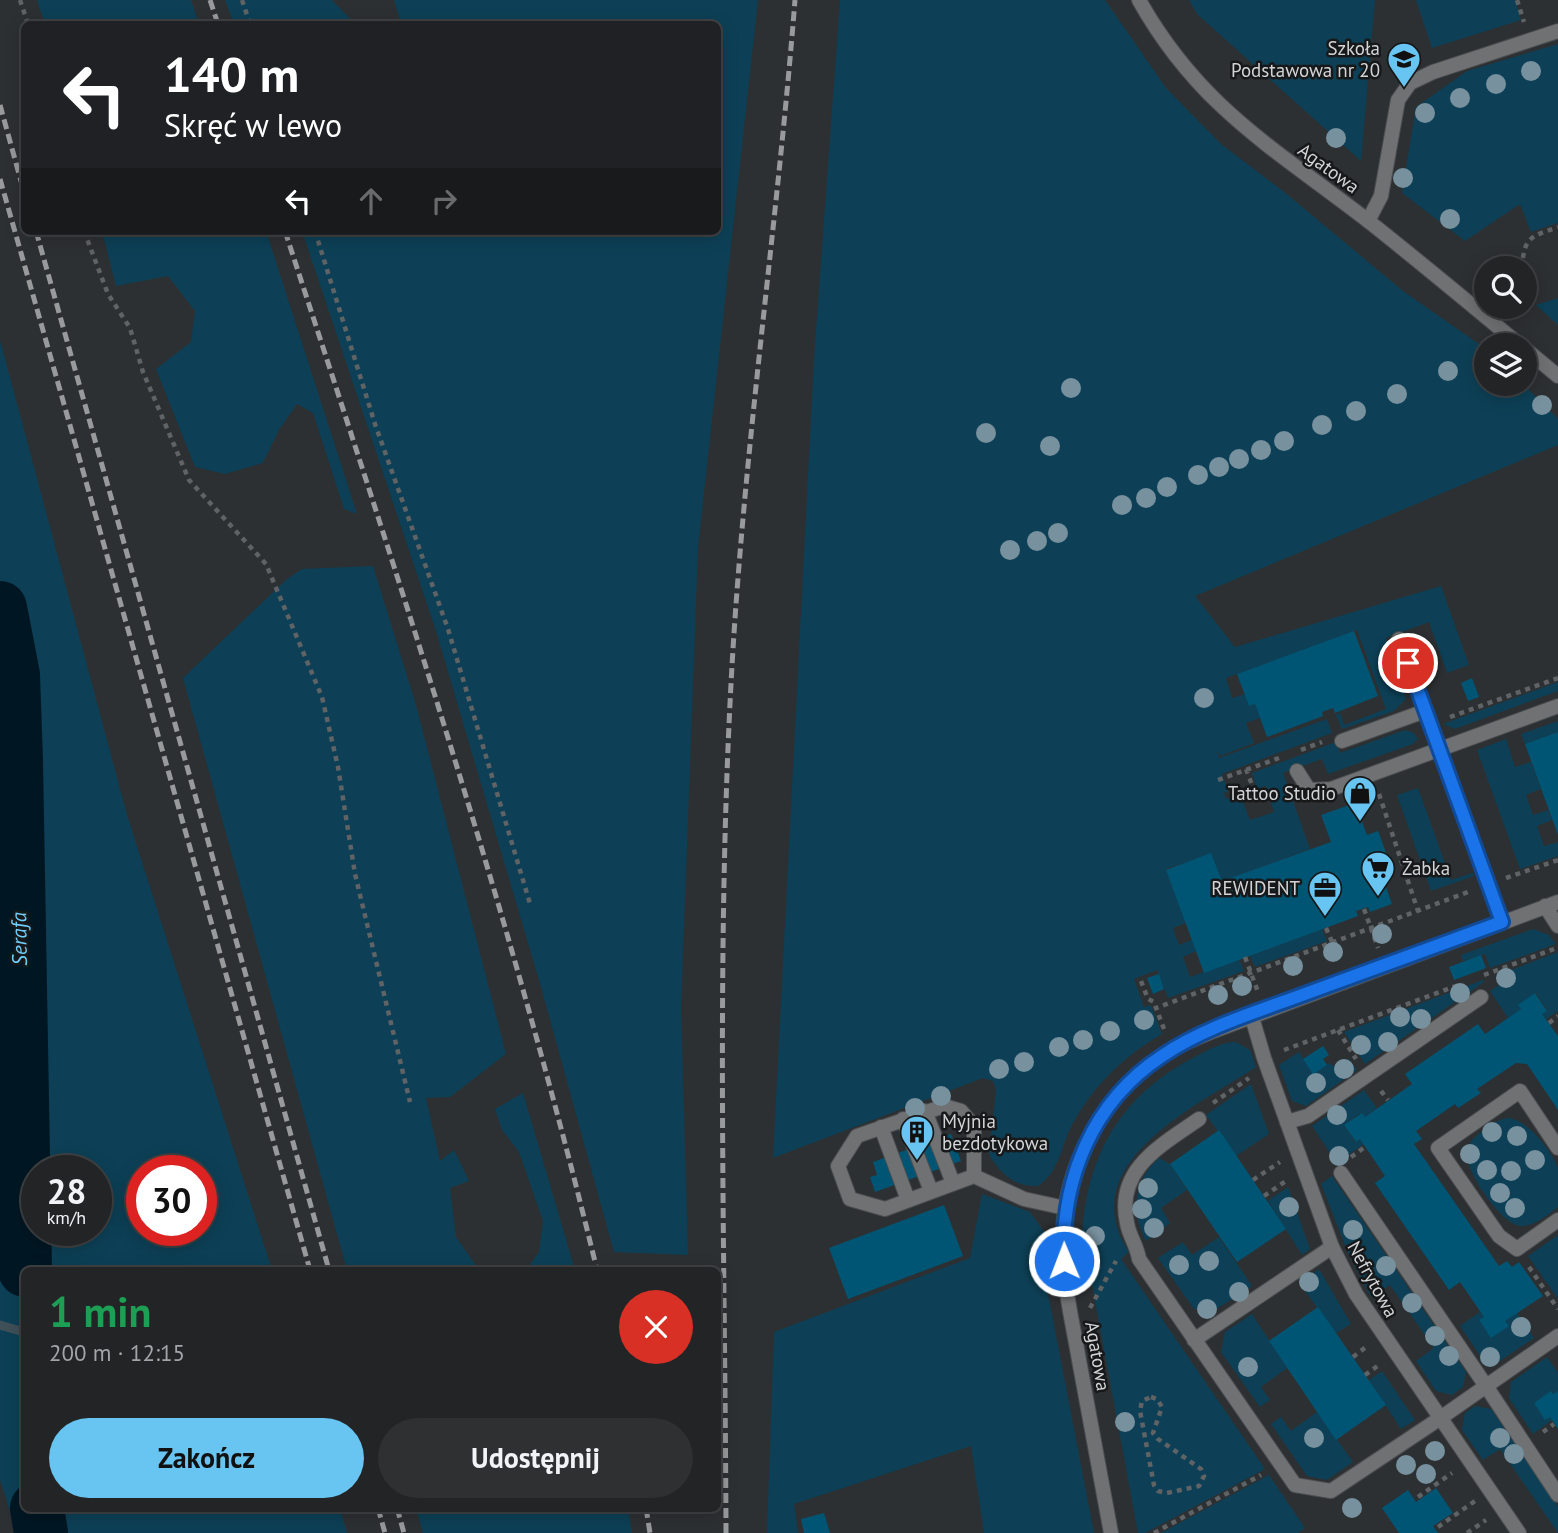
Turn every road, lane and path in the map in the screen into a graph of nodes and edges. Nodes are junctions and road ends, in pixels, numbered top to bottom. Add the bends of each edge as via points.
1 (20, 0) edge
2 (242, 0) edge
3 (1139, 0) edge
4 (1517, 0) edge
5 (27, 21) edge
6 (249, 21) edge
7 (1525, 26) dead end
8 (1558, 31) edge
9 (1368, 221) junction
10 (1558, 228) edge
11 (86, 235) edge
12 (316, 235) edge
13 (1523, 256) edge
14 (1506, 333) edge
15 (1537, 358) edge
16 (1558, 376) edge
17 (1399, 639) dead end
18 (1558, 678) edge
19 (1558, 706) edge
20 (1427, 718) junction
21 (1342, 741) dead end
22 (1439, 750) junction
23 (1246, 769) dead end
24 (1297, 771) dead end
25 (1254, 790) dead end
26 (1389, 791) dead end
27 (1558, 860) edge
28 (1489, 884) junction
29 (1552, 904) edge
30 (531, 907) dead end
31 (1364, 909) dead end
32 (1418, 911) junction
33 (1502, 922) junction
34 (1558, 926) edge
35 (1326, 928) dead end
36 (1371, 929) junction
37 (1333, 944) junction
38 (1558, 947) edge
39 (1245, 957) dead end
40 (1384, 965) junction
41 (1251, 974) junction
42 (1480, 976) dead end
43 (1142, 981) dead end
44 (1467, 981) dead end
45 (1481, 996) dead end
46 (1156, 1008) junction
47 (1258, 1012) junction
48 (1558, 1016) edge
49 (1549, 1023) dead end
50 (1172, 1050) junction
51 (1266, 1064) junction
52 (411, 1102) dead end
53 (925, 1111) junction
54 (904, 1119) junction
55 (1199, 1119) joint
56 (1287, 1122) junction
57 (881, 1127) junction
58 (1558, 1148) edge
59 (1283, 1159) dead end
60 (1341, 1173) dead end
61 (974, 1175) junction
62 (1290, 1178) dead end
63 (1253, 1180) dead end
64 (953, 1183) junction
65 (931, 1191) junction
66 (1264, 1196) dead end
67 (908, 1200) junction
68 (1065, 1208) junction
69 (1558, 1220) edge
70 (1131, 1236) junction
71 (1332, 1247) junction
72 (1517, 1248) junction
73 (1090, 1308) dead end
74 (1558, 1308) edge
75 (1558, 1336) edge
76 (1194, 1340) junction
77 (1370, 1345) dead end
78 (1353, 1357) dead end
79 (1382, 1363) dead end
80 (1365, 1375) dead end
81 (1486, 1386) junction
82 (1140, 1411) joint
83 (1439, 1419) junction
84 (1281, 1464) junction
85 (1457, 1470) dead end
86 (1558, 1495) edge
87 (1418, 1497) dead end
88 (1477, 1499) dead end
89 (1489, 1518) dead end
90 (1438, 1527) dead end
91 (1111, 1533) edge
92 (1154, 1533) edge
93 (1467, 1533) edge
94 (1519, 1533) edge

1 - 5 path
2 - 6 path
3 - 9 street, Agatowa via 1185,70 1232,118
4 - 7 path
8 - 9 street via 1410,83 1398,100 1381,196
9 - 14 street, Agatowa
10 - 13 path via 1532,236
11 - 52 path via 108,294 130,328 143,372 188,480 266,564 322,697 355,874
12 - 30 path via 375,424 448,629
15 - 16 street, Agatowa
17 - 20 street
18 - 20 path
19 - 22 street
20 - 21 street
20 - 22 street
22 - 24 street via 1319,792 1309,790
22 - 28 street
23 - 25 path
26 - 32 path via 1377,795
27 - 28 path
28 - 32 path
28 - 33 street
29 - 33 street, Agatowa
29 - 34 street
31 - 36 path
32 - 36 path
33 - 40 street, Agatowa
35 - 37 path
36 - 37 path
36 - 40 path
37 - 41 path
38 - 42 path
39 - 41 path
40 - 47 street, Agatowa
41 - 46 path
41 - 47 path
43 - 46 path
44 - 51 path
45 - 56 street via 1308,1116
46 - 50 path
47 - 50 street, Agatowa
47 - 51 street, Nefrytowa
48 - 49 path
50 - 68 street, Agatowa via 1127,1085 1093,1128
51 - 55 path via 1203,1110
51 - 56 street, Nefrytowa
53 - 54 street
53 - 61 street via 944,1106 961,1111 974,1126
53 - 64 street
54 - 57 street
54 - 65 street
55 - 70 street via 1149,1153 1130,1179 1125,1208
56 - 71 street, Nefrytowa
57 - 67 street
57 - 67 street via 857,1136 838,1166 850,1199 885,1209
58 - 72 street via 1520,1091 1438,1147 1499,1236
59 - 63 path
60 - 81 street
61 - 64 street
61 - 68 street via 1024,1199
62 - 66 path
64 - 65 street
65 - 67 street
68 - 91 street, Agatowa via 1067,1293
69 - 72 street
70 - 73 path
70 - 76 street via 1139,1259
71 - 76 street
71 - 83 street, Nefrytowa via 1356,1294
72 - 74 path
75 - 81 street
76 - 84 street
77 - 78 path
79 - 80 path
81 - 83 street
81 - 86 street
82 - 82 path via 1156,1488 1167,1493 1199,1486 1204,1476 1201,1469 1153,1433 1161,1402 1146,1398
83 - 84 street via 1331,1491 1295,1485
83 - 94 street, Nefrytowa
84 - 92 path
85 - 87 path
88 - 90 path
89 - 93 path

